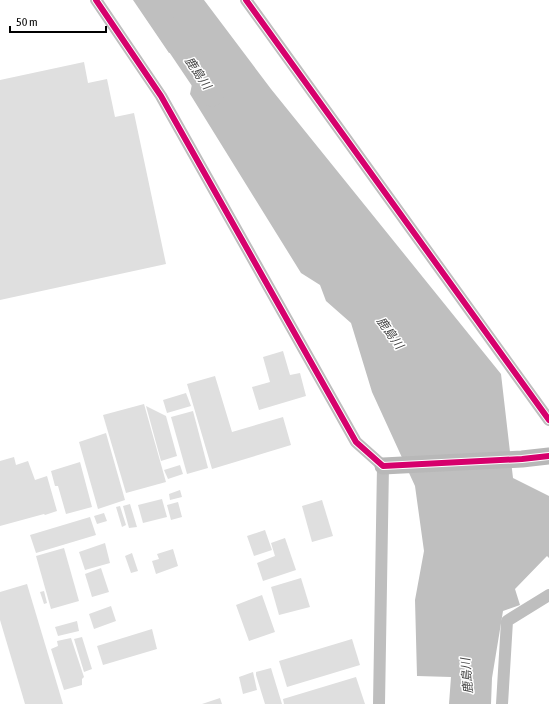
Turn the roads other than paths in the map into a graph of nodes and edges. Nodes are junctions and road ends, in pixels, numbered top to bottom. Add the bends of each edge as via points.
1 (96, 0) edge
2 (246, 0) edge
3 (549, 420) edge
4 (549, 456) edge
5 (383, 466) junction
6 (549, 594) edge
7 (379, 704) edge
8 (502, 704) edge

1 - 5 street via 160,96 356,442
2 - 3 street
4 - 5 street
5 - 7 street
6 - 8 street via 507,621

